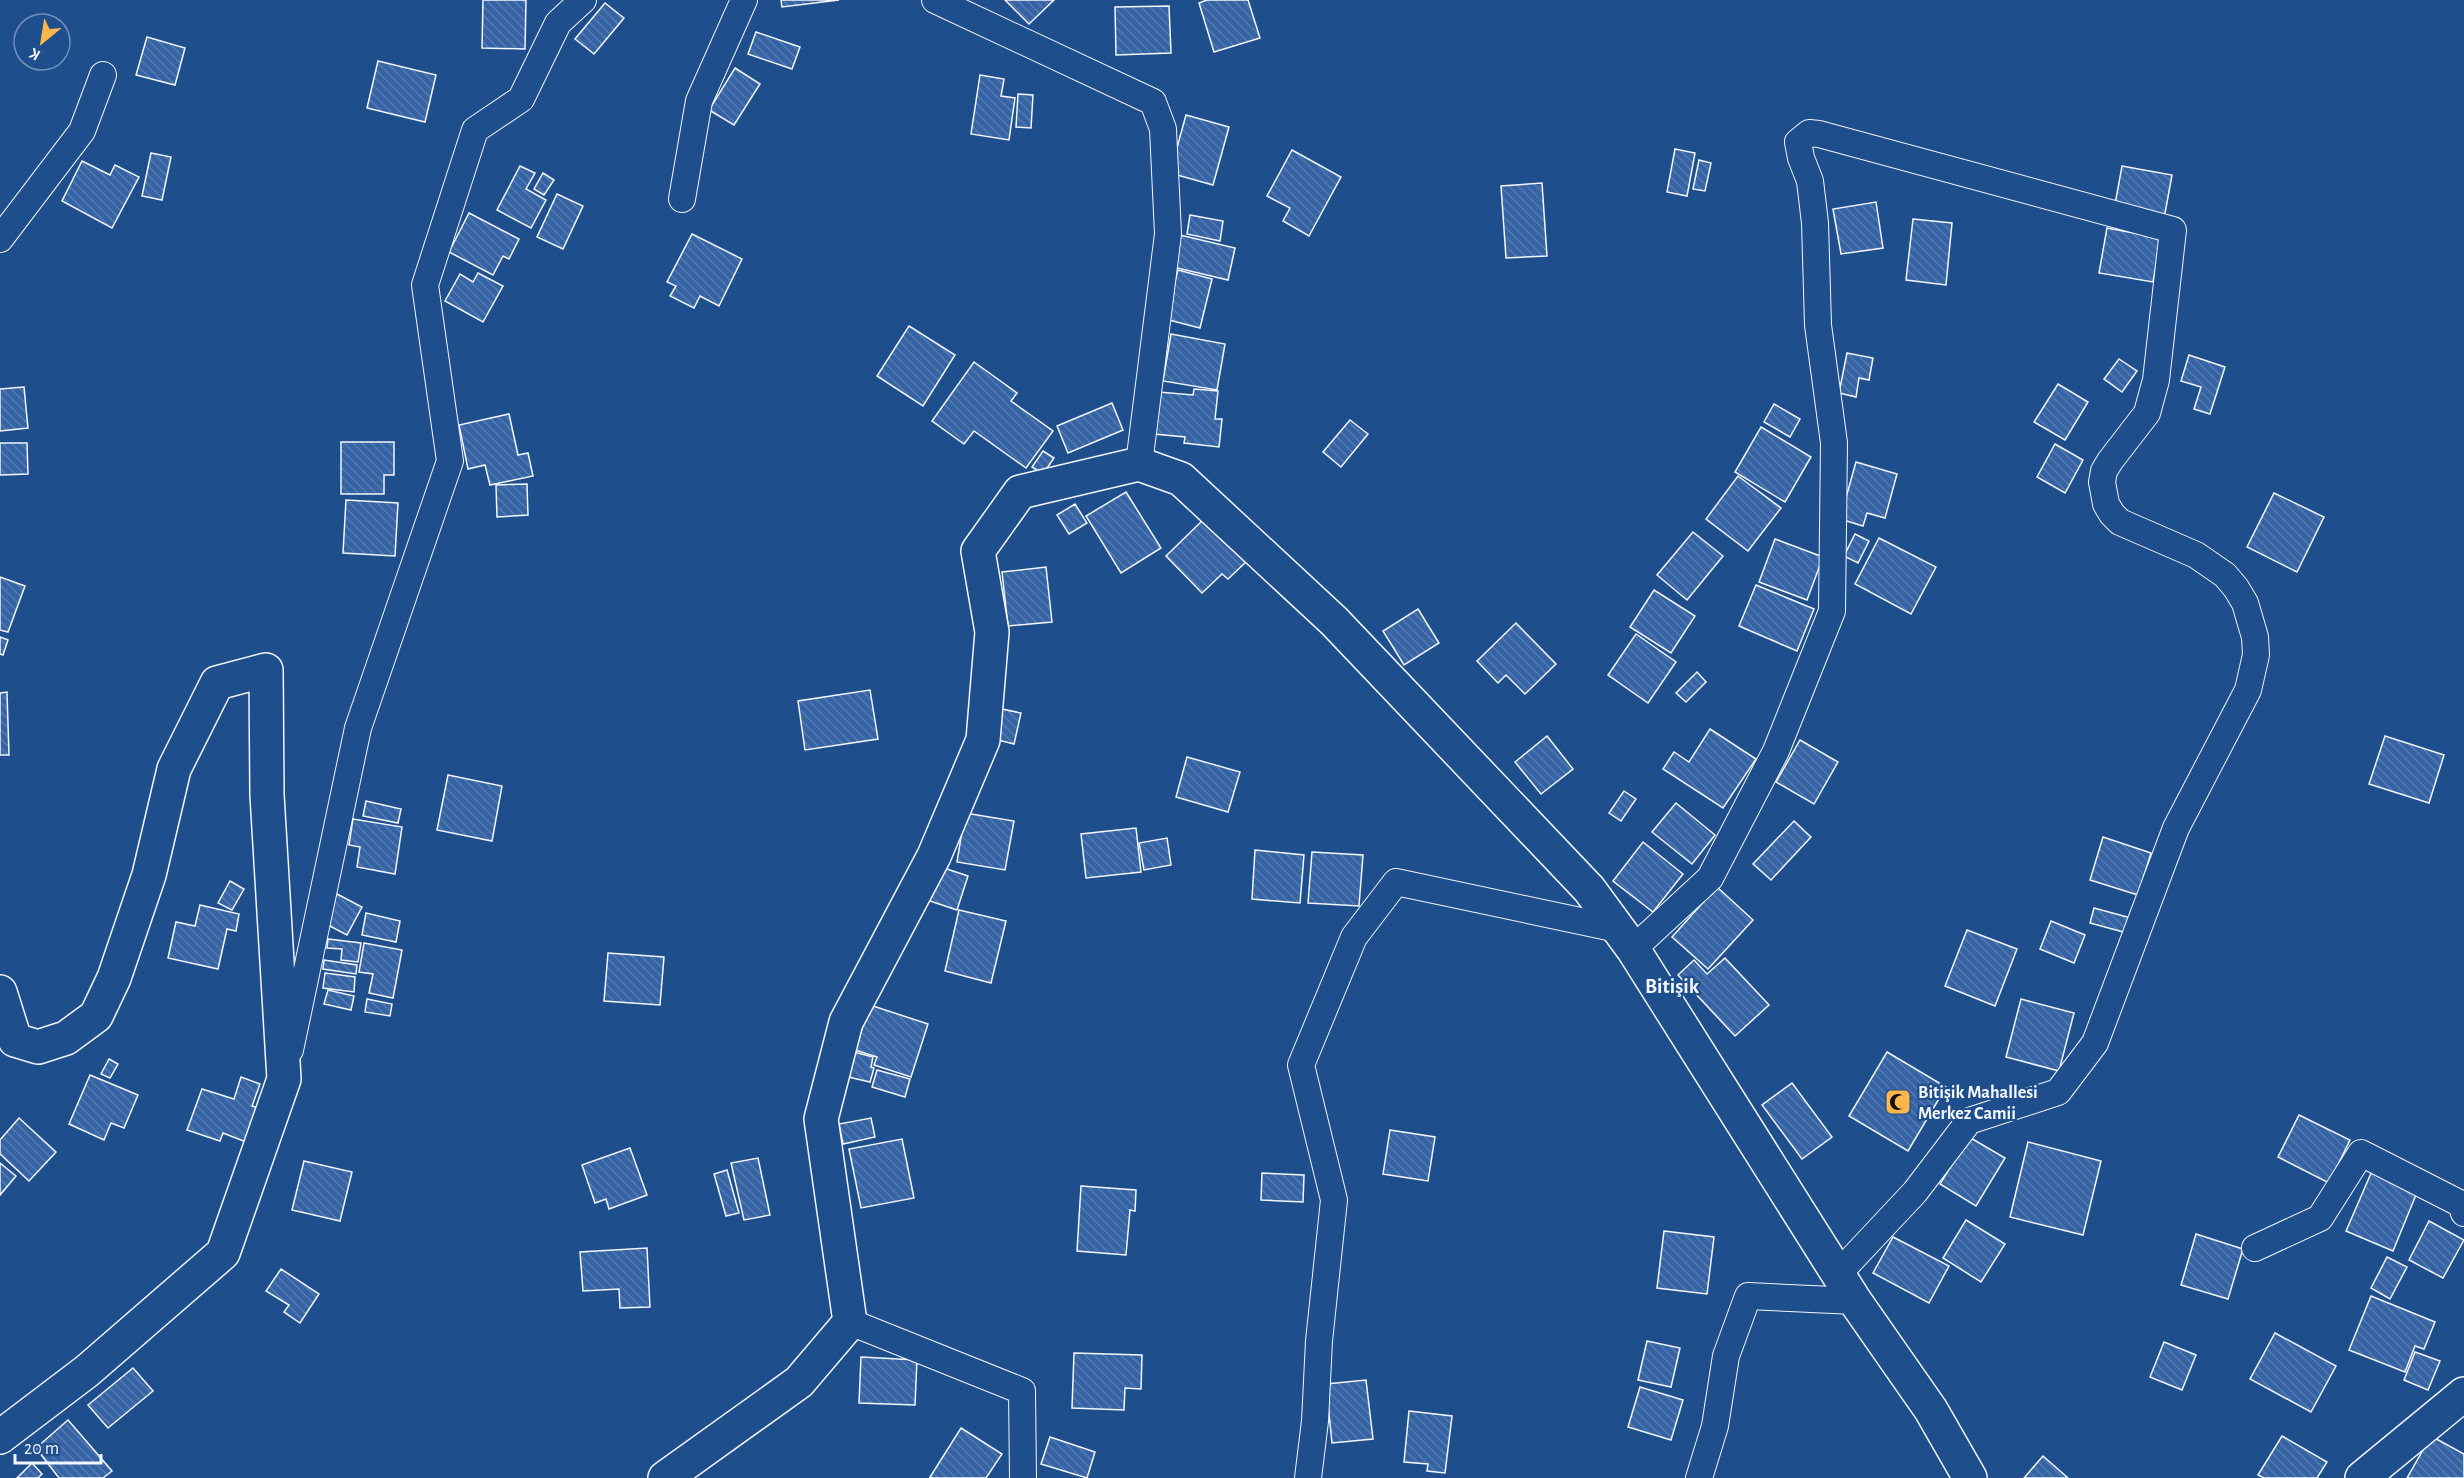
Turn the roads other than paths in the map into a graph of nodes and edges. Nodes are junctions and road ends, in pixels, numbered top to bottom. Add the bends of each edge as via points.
1 (584, 0) edge
2 (744, 0) edge
3 (935, 0) edge
4 (103, 75) dead end
5 (682, 199) dead end
6 (0, 239) edge
7 (1140, 464) junction
8 (1626, 939) junction
9 (0, 992) edge
10 (284, 1079) junction
11 (2464, 1213) edge
12 (2255, 1248) dead end
13 (1847, 1287) junction
14 (850, 1322) junction
15 (2464, 1394) edge
16 (0, 1437) edge
17 (665, 1478) edge
18 (1023, 1478) edge
19 (1308, 1478) edge
20 (1699, 1478) edge
21 (1970, 1478) edge
22 (2362, 1478) edge

1 - 10 street via 558,23 521,99 475,130 425,285 450,461 358,728
2 - 5 street via 699,101
3 - 7 street via 1153,102 1163,129 1168,234
4 - 6 street via 82,131
7 - 8 street via 1181,479 1334,621 1589,889
7 - 14 street via 1020,492 978,551 992,632 983,740 934,856 846,1022 821,1119
8 - 13 street
8 - 13 street via 1710,878 1776,751 1832,611 1834,443 1818,325 1814,212 1810,181 1798,142 1802,136 1819,134 2173,230 2156,380 2147,413 2104,471 2102,493 2120,522 2196,555 2225,575 2236,588 2245,603 2255,638 2256,655 2248,690 2176,828 2095,1043 2058,1092 1968,1121
8 - 19 street via 1396,882 1354,937 1301,1065 1334,1200
9 - 10 street via 15,1040 38,1047 66,1038 96,1016 114,978 149,875 174,770 216,683 266,670 267,795
10 - 16 street via 223,1253 87,1371
11 - 12 street via 2461,1204 2361,1153 2320,1218
13 - 20 street via 1748,1296 1726,1356 1714,1426
13 - 21 street via 1931,1410
14 - 17 street via 799,1382
14 - 18 street via 1022,1391
15 - 22 street

